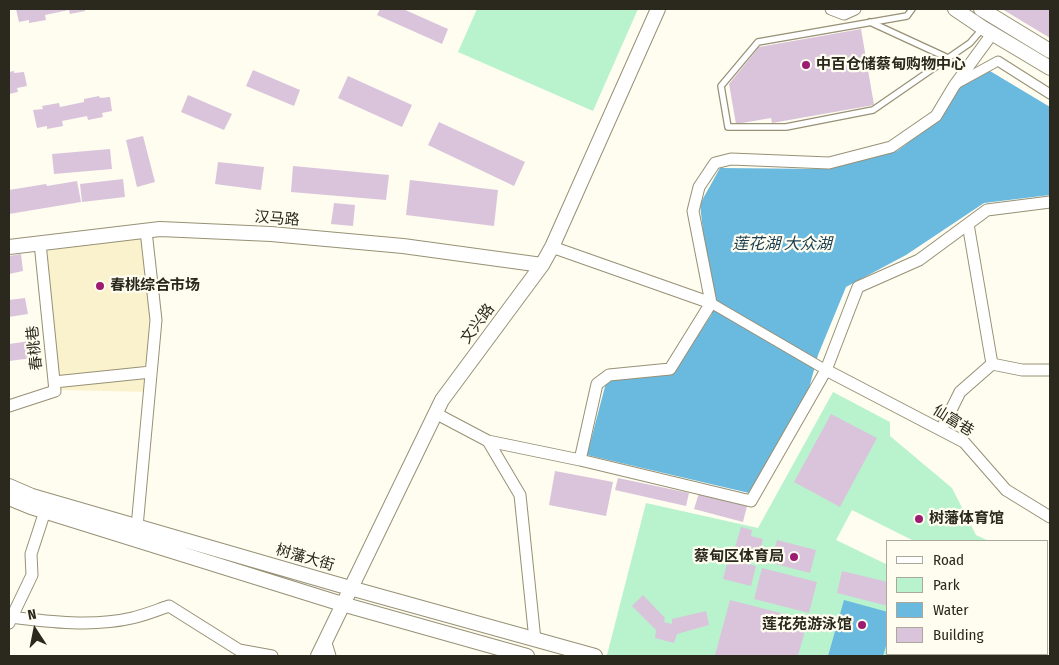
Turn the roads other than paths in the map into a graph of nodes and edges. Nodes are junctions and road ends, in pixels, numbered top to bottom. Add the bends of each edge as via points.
1 (658, 9) edge
2 (831, 9) edge
3 (856, 9) edge
4 (912, 9) edge
5 (955, 9) edge
6 (981, 9) edge
7 (870, 22) junction
8 (988, 31) junction
9 (1050, 51) edge
10 (948, 58) junction
11 (1050, 68) edge
12 (954, 86) junction
13 (1050, 94) edge
14 (1050, 202) edge
15 (968, 224) junction
16 (146, 231) junction
17 (40, 243) junction
18 (9, 247) edge
19 (552, 247) junction
20 (542, 265) junction
21 (711, 303) junction
22 (992, 364) junction
23 (826, 370) junction
24 (1050, 370) edge
25 (151, 372) junction
26 (54, 382) junction
27 (9, 406) edge
28 (435, 413) junction
29 (941, 430) junction
30 (488, 441) junction
31 (580, 460) junction
32 (9, 486) edge
33 (9, 498) edge
34 (46, 506) junction
35 (1050, 517) edge
36 (137, 526) junction
37 (350, 588) junction
38 (342, 604) junction
39 (10, 620) edge
40 (325, 640) junction
41 (535, 640) junction
42 (272, 656) edge
43 (318, 656) edge
44 (330, 656) edge
45 (527, 656) edge
46 (594, 656) edge

1 - 19 street, 文兴路
2 - 3 street via 844,14
4 - 7 lane via 907,16
5 - 8 street
6 - 9 street
7 - 10 lane
7 - 10 lane via 758,42 721,86 728,127 786,127 873,110
8 - 10 lane
8 - 11 street
8 - 12 street
12 - 13 street via 998,61
12 - 21 street via 936,116 891,147 829,163 731,159 715,162 699,187 693,210
14 - 15 street via 987,210
15 - 22 street
15 - 23 street via 920,260 858,287
16 - 17 street, 汉马路
16 - 20 street, 汉马路 via 271,234 403,246
16 - 25 street via 156,320
17 - 18 street, 汉马路
17 - 26 street, 春桃巷
19 - 20 street, 文兴路
19 - 21 street
20 - 28 street, 文兴路
21 - 23 street
21 - 31 street via 670,369 609,375 597,384
22 - 24 street via 1022,370
22 - 29 street via 960,392
23 - 29 street, 仙富巷
23 - 31 street via 751,501
25 - 26 street, 春桃巷
25 - 36 street
26 - 27 street via 55,391
28 - 30 street
28 - 37 street, 文兴路
29 - 35 street, 仙富巷 via 964,442 1006,490
30 - 31 street
30 - 41 street via 520,495
32 - 34 street, 树藩大街
33 - 34 street, 树藩大街
34 - 36 street, 树藩大街
34 - 38 street, 树藩大街
34 - 39 street via 31,554 32,575
36 - 37 street, 树藩大街
37 - 38 street, 文兴路
37 - 41 street, 树藩大街
38 - 40 street, 文兴路
38 - 45 street, 树藩大街
39 - 42 street via 84,623 131,618 170,606 239,650
40 - 43 street, 文兴路
40 - 44 street
41 - 46 street, 树藩大街

